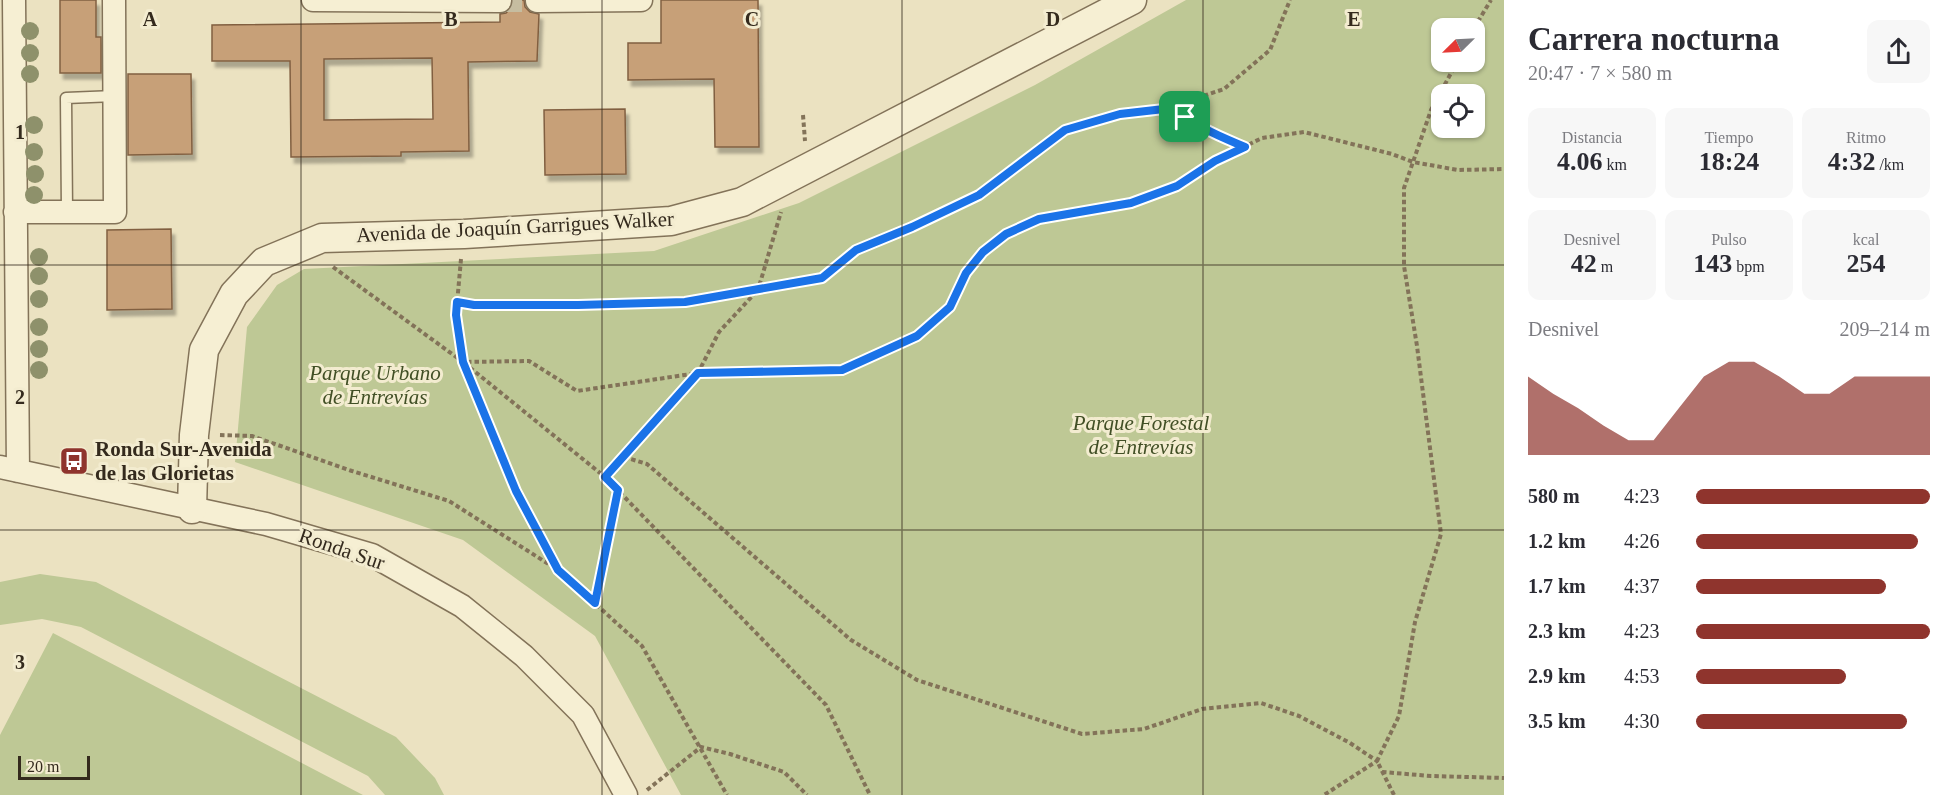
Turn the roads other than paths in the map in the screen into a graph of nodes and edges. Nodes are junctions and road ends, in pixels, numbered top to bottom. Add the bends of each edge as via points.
1 (14, 0) edge
2 (114, 0) edge
3 (313, 0) edge
4 (641, 0) edge
5 (1132, 0) edge
6 (500, 1) edge
7 (537, 1) edge
8 (115, 96) junction
9 (15, 212) junction
10 (67, 212) junction
11 (9, 469) edge
12 (192, 509) junction
13 (626, 795) edge

1 - 9 street
2 - 8 street
3 - 6 street
4 - 7 street
5 - 12 street, Avenida de Joaquín Garrigues Walker via 742,202 671,221 322,238 264,262 234,294 204,350 194,435
8 - 10 lane via 66,98
8 - 10 street via 115,212
9 - 10 street
9 - 11 street
11 - 12 street, Ronda Sur
12 - 13 street, Ronda Sur via 266,524 372,555 462,606 524,656 583,715

